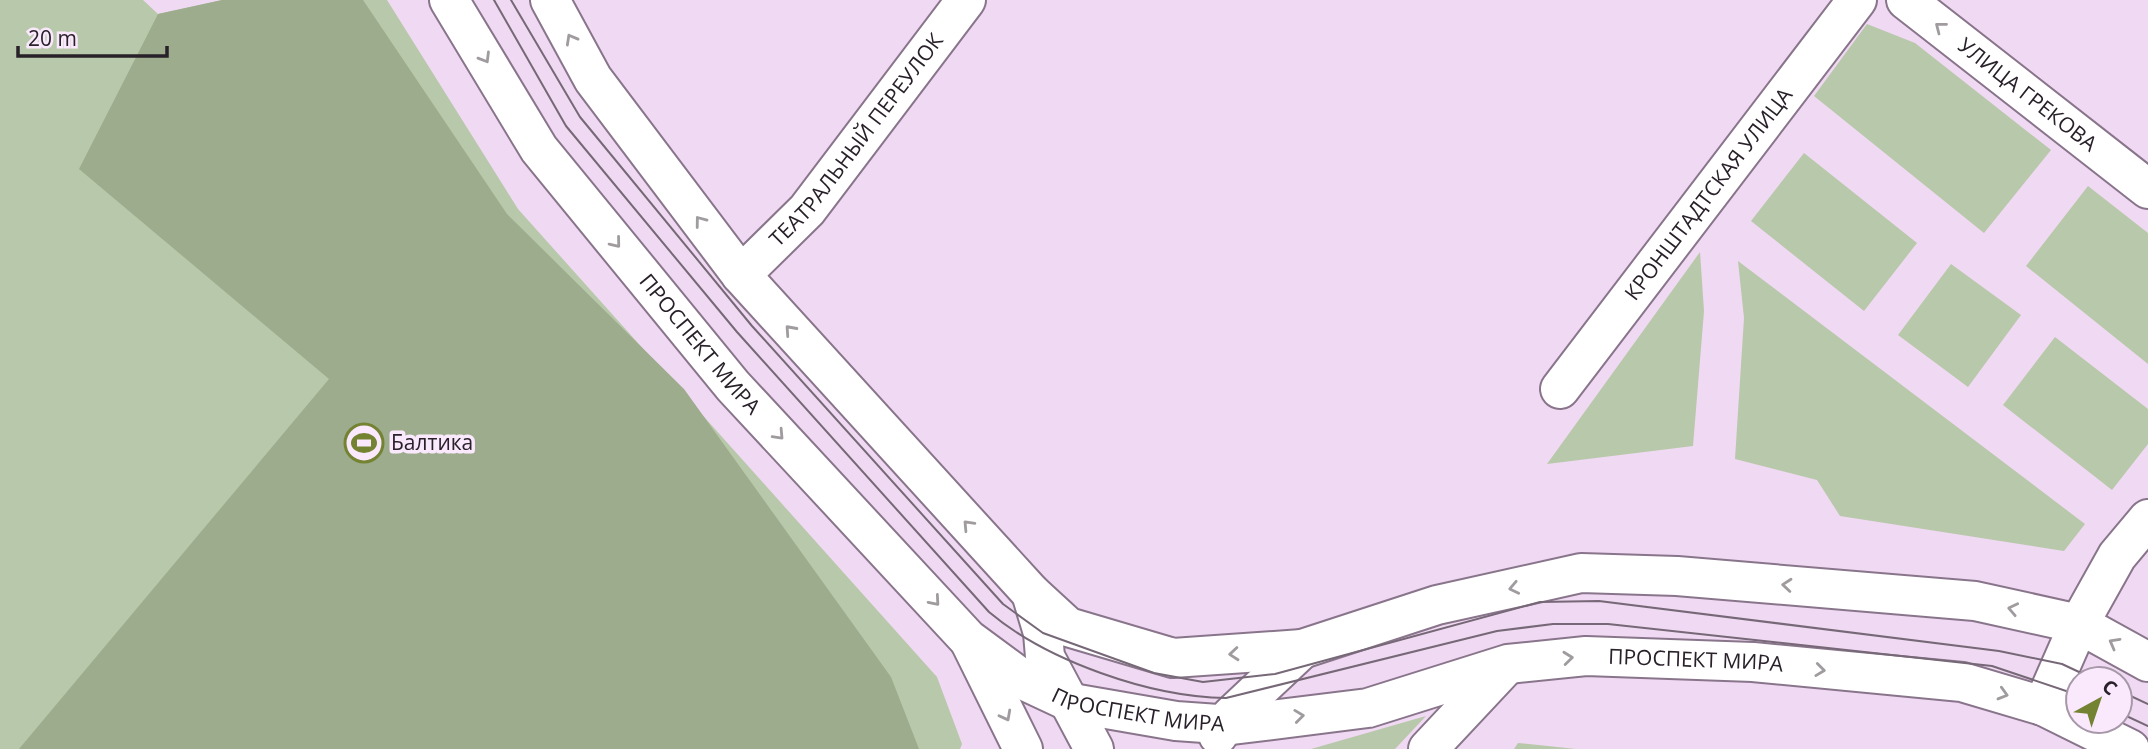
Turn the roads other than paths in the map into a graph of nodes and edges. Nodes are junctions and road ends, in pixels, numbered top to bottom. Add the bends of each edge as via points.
1 (449, 0) edge
2 (550, 0) edge
3 (966, 0) edge
4 (1857, 0) edge
5 (1906, 0) edge
6 (2148, 190) edge
7 (741, 275) junction
8 (1560, 390) dead end
9 (2148, 519) edge
10 (1031, 593) junction
11 (2079, 624) junction
12 (968, 639) junction
13 (1302, 649) junction
14 (2148, 662) edge
15 (1508, 664) junction
16 (1072, 703) junction
17 (2043, 706) junction
18 (1217, 737) edge
19 (1023, 749) edge
20 (1094, 749) edge
21 (1428, 749) edge
22 (2130, 749) edge

1 -> 12 main road, ПРОСПЕКТ МИРА via 539,149 733,386
7 -> 2 main road via 593,79
3 - 7 main road, ТЕАТРАЛЬНЫЙ ПЕРЕУЛОК via 807,210
4 - 8 main road, КРОНШТАДТСКАЯ УЛИЦА
6 -> 5 main road, УЛИЦА ГРЕКОВА
10 -> 7 main road
9 - 11 main road via 2117,556
13 -> 10 main road via 1173,658 1068,627
10 - 16 main road via 1045,657
11 -> 13 main road via 1975,601 1676,576 1581,573 1437,605
14 -> 11 main road
11 - 17 main road
12 - 16 main road, ПРОСПЕКТ МИРА via 1025,681
12 -> 19 main road
13 - 18 main road
15 -> 17 main road, ПРОСПЕКТ МИРА via 1586,656 1753,662 1962,682
18 -> 15 main road, ПРОСПЕКТ МИРА via 1368,708
15 - 21 main road
16 - 18 main road, ПРОСПЕКТ МИРА via 1176,721
16 - 20 main road
17 - 22 main road, ПРОСПЕКТ МИРА

